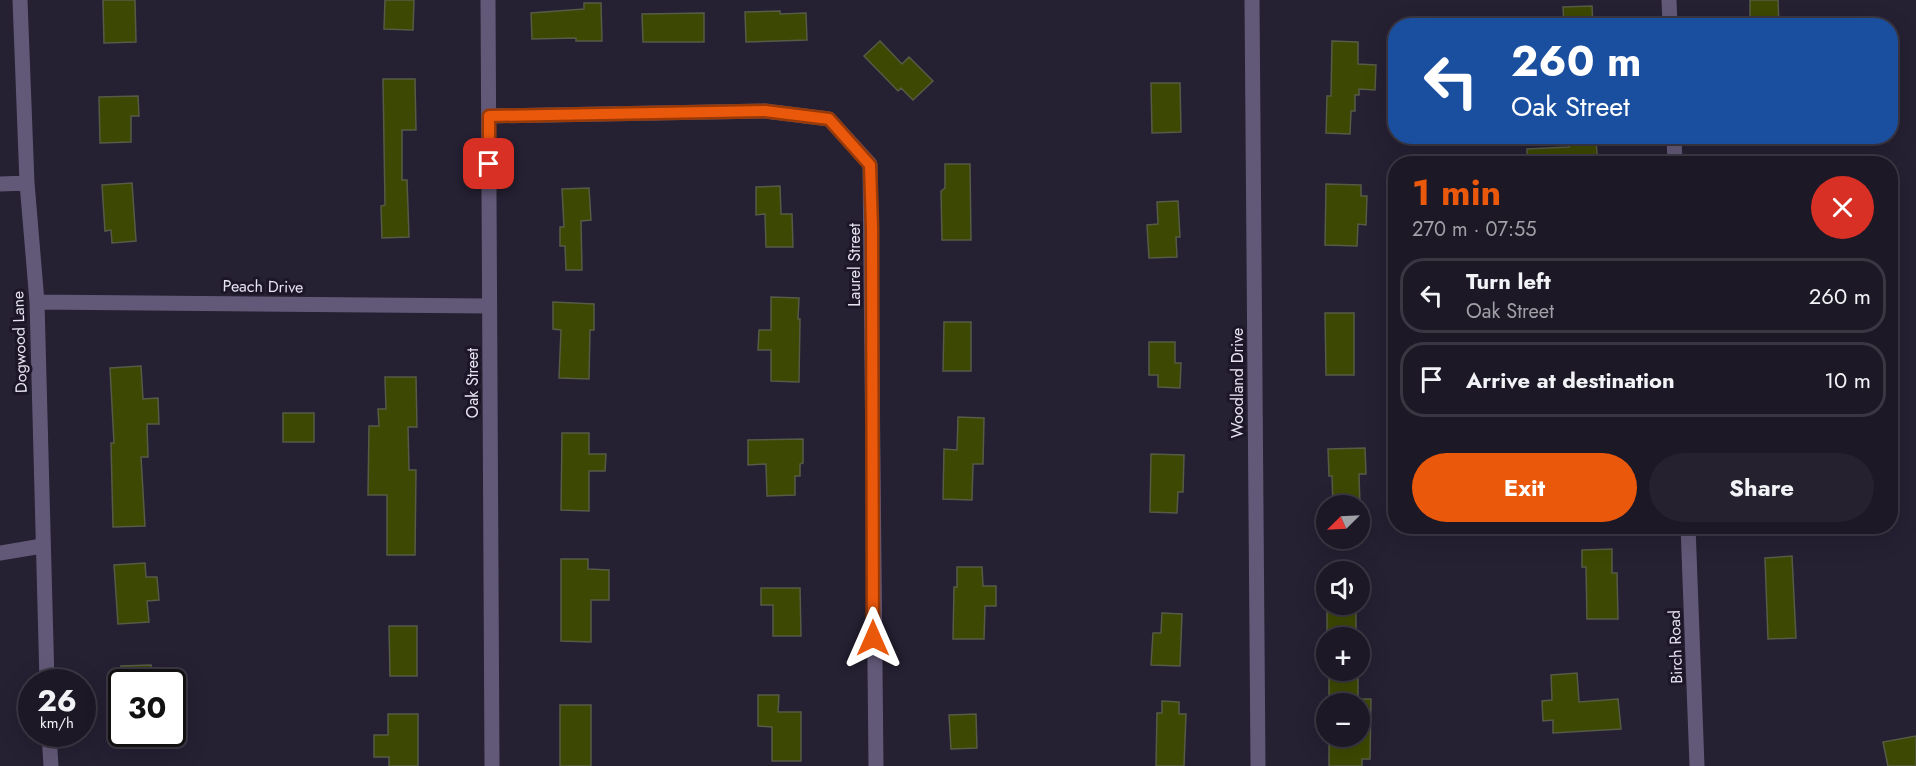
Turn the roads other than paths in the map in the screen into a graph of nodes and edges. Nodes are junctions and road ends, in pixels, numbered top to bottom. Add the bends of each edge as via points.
1 (20, 0) edge
2 (488, 0) edge
3 (1252, 0) edge
4 (1669, 0) edge
5 (1670, 18) edge
6 (489, 116) junction
7 (27, 183) junction
8 (0, 184) edge
9 (37, 302) junction
10 (489, 306) junction
11 (1688, 534) edge
12 (42, 546) junction
13 (0, 553) edge
14 (47, 669) edge
15 (50, 747) edge
16 (51, 766) edge
17 (492, 766) edge
18 (876, 766) edge
19 (1258, 766) edge
20 (1697, 766) edge

1 - 7 street, Dogwood Lane
2 - 6 street, Oak Street
3 - 19 street, Woodland Drive
4 - 5 street
6 - 10 street, Oak Street
6 - 18 street, Laurel Street via 765,111 829,119 870,165
7 - 8 street
7 - 9 street, Dogwood Lane
9 - 10 street, Peach Drive
9 - 12 street, Dogwood Lane
10 - 17 street, Oak Street
11 - 20 street, Birch Road
12 - 13 street
12 - 14 street, Dogwood Lane
15 - 16 street

